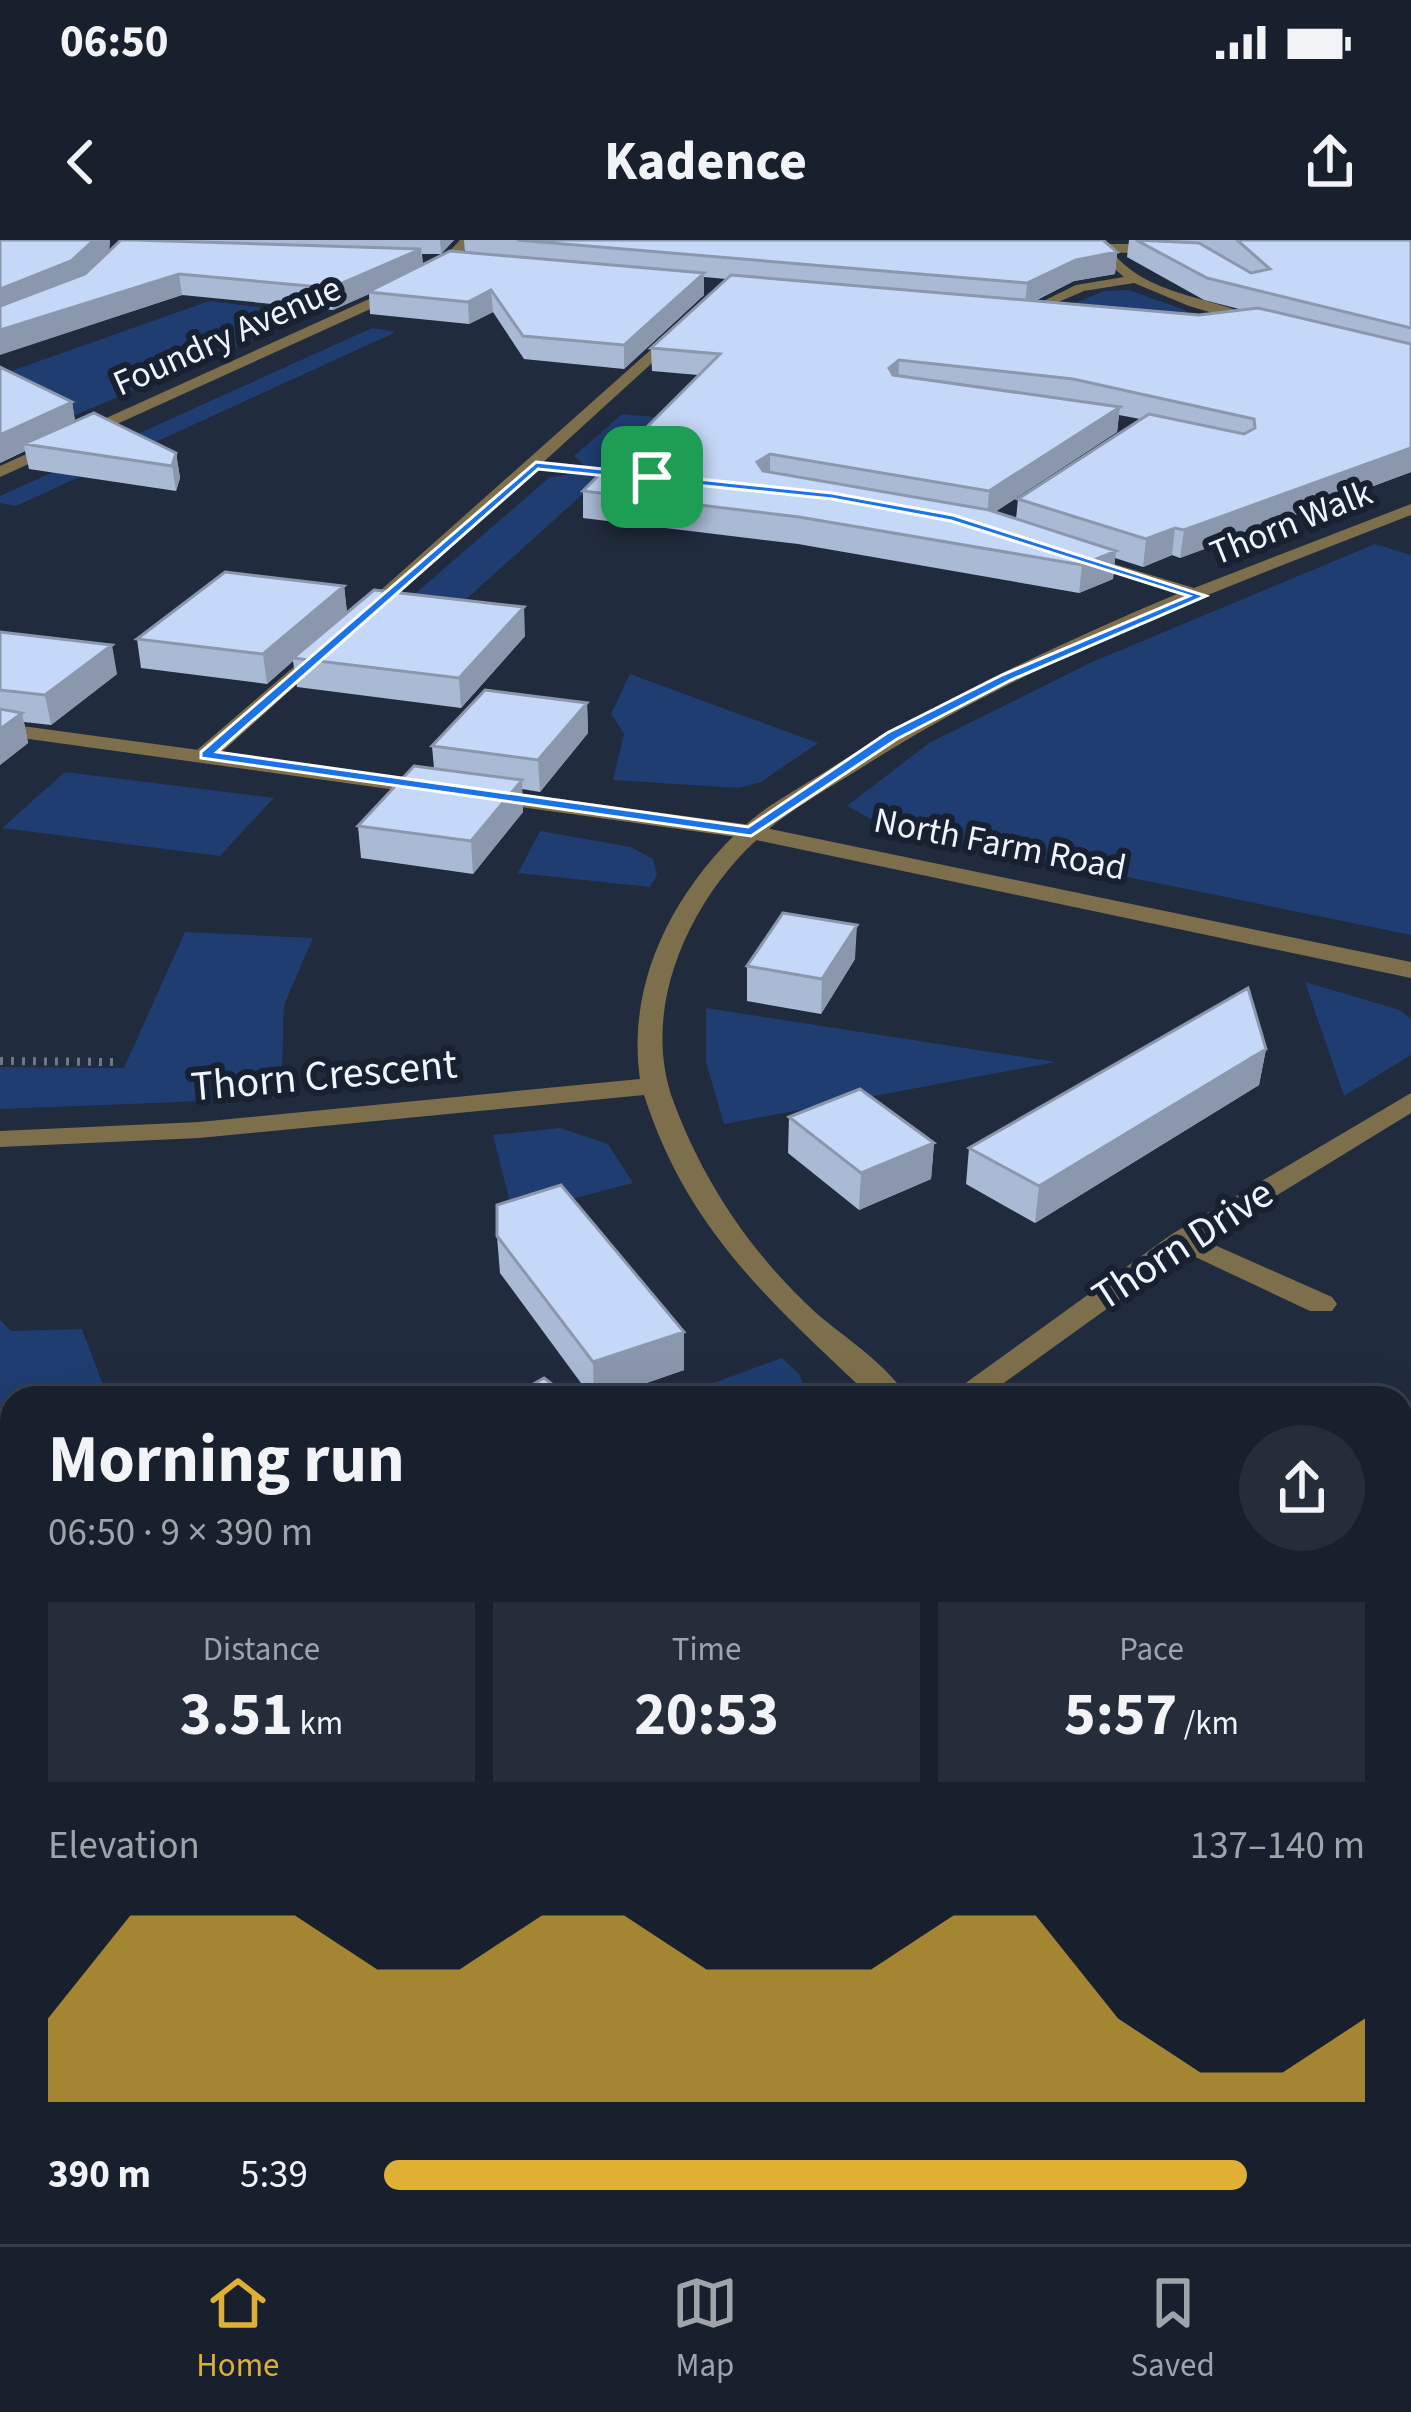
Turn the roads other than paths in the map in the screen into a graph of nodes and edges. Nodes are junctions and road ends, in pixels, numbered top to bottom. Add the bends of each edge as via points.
1 (466, 240) edge
2 (1099, 244) edge
3 (423, 261) edge
4 (446, 263) junction
5 (468, 265) edge
6 (1135, 279) junction
7 (1256, 288) edge
8 (1006, 312) edge
9 (1028, 314) junction
10 (1070, 318) edge
11 (692, 320) edge
12 (1256, 322) junction
13 (1279, 328) edge
14 (1216, 330) edge
15 (0, 472) edge
16 (1411, 509) edge
17 (1049, 546) edge
18 (1200, 596) junction
19 (0, 728) edge
20 (206, 755) junction
21 (751, 832) junction
22 (1411, 970) edge
23 (654, 1086) junction
24 (1411, 1101) edge
25 (0, 1139) edge
26 (1184, 1240) junction
27 (1321, 1304) dead end
28 (879, 1386) edge
29 (978, 1386) edge

1 - 4 street, Foundry Avenue
2 - 6 street
2 - 7 street via 1194,249 1238,264
3 - 4 street
4 - 5 street
4 - 15 street, Foundry Avenue
6 - 9 street via 1081,288
6 - 12 street
8 - 9 street
9 - 10 street
11 - 20 street
12 - 13 street
12 - 14 street
16 - 18 street, Thorn Walk
17 - 18 street
18 - 21 street, Thorn Walk via 1006,677 892,736
19 - 20 street, North Farm Road
20 - 21 street, North Farm Road
21 - 22 street, North Farm Road
21 - 23 street, Thorn Walk via 686,909 661,970 647,1042
23 - 25 street, Thorn Crescent via 222,1129
23 - 28 street, Thorn Walk via 676,1141 751,1265
24 - 26 street, Thorn Drive
26 - 27 street
26 - 29 street, Thorn Drive

